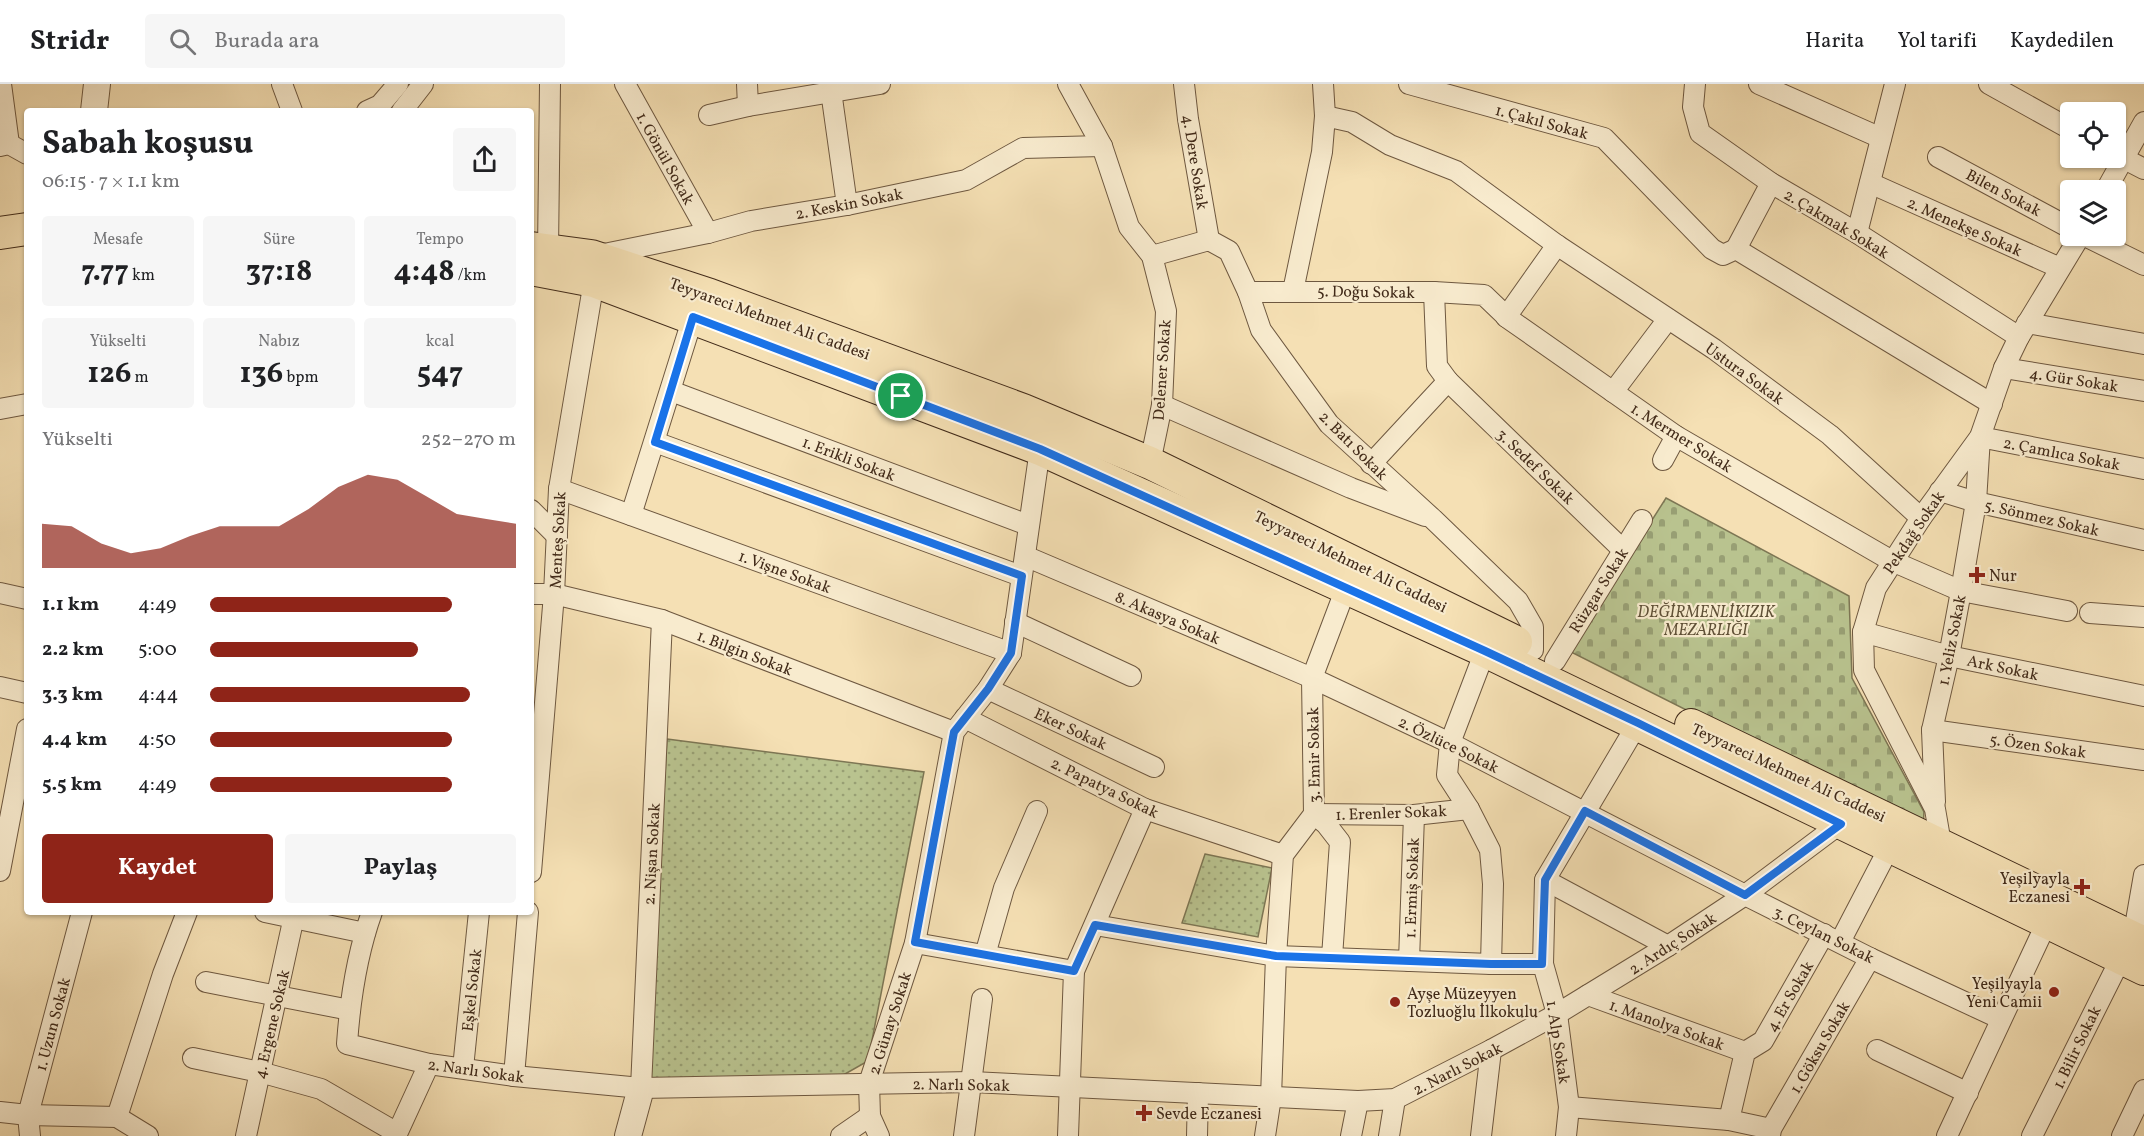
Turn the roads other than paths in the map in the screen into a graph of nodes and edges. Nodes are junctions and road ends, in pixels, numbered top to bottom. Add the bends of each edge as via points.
1 (1, 84) edge
2 (97, 84) edge
3 (282, 84) edge
4 (398, 84) edge
5 (423, 84) edge
6 (550, 84) edge
7 (625, 84) edge
8 (747, 84) edge
9 (880, 84) edge
10 (1068, 84) edge
11 (1184, 84) edge
12 (1323, 84) edge
13 (1409, 84) edge
14 (1695, 84) edge
15 (1759, 84) edge
16 (1895, 84) edge
17 (1989, 84) edge
18 (819, 90) edge
19 (748, 106) junction
20 (94, 108) edge
21 (291, 108) edge
22 (374, 108) edge
23 (404, 108) edge
24 (709, 115) dead end
25 (1325, 116) junction
26 (2144, 122) edge
27 (2060, 123) edge
28 (1881, 138) junction
29 (4, 145) edge
30 (1102, 146) junction
31 (2126, 146) edge
32 (24, 153) edge
33 (1938, 157) dead end
34 (2126, 160) edge
35 (2144, 169) edge
36 (1771, 183) junction
37 (1870, 183) junction
38 (847, 206) junction
39 (2060, 223) edge
40 (24, 229) edge
41 (0, 233) edge
42 (708, 233) junction
43 (1857, 233) junction
44 (1209, 240) junction
45 (1557, 245) junction
46 (2075, 246) edge
47 (2104, 246) edge
48 (1736, 249) junction
49 (24, 250) edge
50 (0, 254) edge
51 (537, 256) edge
52 (1152, 256) junction
53 (2144, 264) edge
54 (2060, 268) junction
55 (593, 269) junction
56 (1293, 291) junction
57 (1248, 292) junction
58 (1434, 292) junction
59 (1484, 295) joint
60 (1506, 316) junction
61 (693, 317) junction
62 (1668, 319) junction
63 (2023, 330) junction
64 (2144, 344) edge
65 (2004, 368) junction
66 (1448, 381) junction
67 (671, 391) junction
68 (2144, 391) edge
69 (1612, 392) junction
70 (1992, 404) junction
71 (24, 405) edge
72 (1162, 405) junction
73 (0, 410) edge
74 (1676, 436) junction
75 (1980, 436) junction
76 (655, 442) junction
77 (1040, 449) junction
78 (1663, 460) dead end
79 (1150, 463) junction
80 (1371, 464) junction
81 (2144, 469) edge
82 (559, 489) junction
83 (1940, 491) junction
84 (1976, 502) junction
85 (534, 513) edge
86 (631, 515) junction
87 (1921, 518) junction
88 (1433, 519) junction
89 (1642, 520) dead end
90 (1028, 525) junction
91 (557, 536) junction
92 (2144, 540) edge
93 (1623, 550) junction
94 (1024, 556) junction
95 (1892, 561) junction
96 (1022, 576) junction
97 (1346, 588) junction
98 (1961, 591) junction
99 (0, 593) edge
100 (534, 594) edge
101 (554, 594) junction
102 (24, 598) edge
103 (2067, 611) dead end
104 (2090, 613) dead end
105 (2144, 617) edge
106 (662, 620) junction
107 (1014, 622) junction
108 (1863, 632) junction
109 (1485, 651) junction
110 (1011, 653) junction
111 (1544, 655) junction
112 (1949, 656) junction
113 (1131, 676) dead end
114 (1312, 678) junction
115 (0, 687) edge
116 (988, 689) junction
117 (24, 692) edge
118 (2144, 696) edge
119 (1638, 723) junction
120 (960, 725) junction
121 (1932, 730) junction
122 (1450, 743) junction
123 (24, 745) edge
124 (2144, 760) edge
125 (1154, 767) dead end
126 (1935, 808) junction
127 (1145, 809) junction
128 (1468, 809) junction
129 (1037, 810) dead end
130 (1585, 811) junction
131 (1314, 814) junction
132 (1414, 815) junction
133 (1841, 824) junction
134 (534, 836) edge
135 (1941, 844) junction
136 (1890, 846) junction
137 (1283, 855) junction
138 (0, 871) edge
139 (2144, 875) edge
140 (1545, 880) junction
141 (1745, 895) junction
142 (81, 915) edge
143 (186, 915) edge
144 (294, 915) edge
145 (371, 915) edge
146 (479, 915) edge
147 (528, 915) edge
148 (2047, 922) junction
149 (1095, 925) junction
150 (365, 933) junction
151 (1832, 938) junction
152 (915, 942) junction
153 (1668, 946) junction
154 (2135, 952) edge
155 (985, 955) junction
156 (1276, 956) junction
157 (1332, 957) junction
158 (1870, 958) junction
159 (1409, 961) junction
160 (1491, 964) junction
161 (1542, 964) junction
162 (1074, 971) junction
163 (206, 982) dead end
164 (1588, 995) junction
165 (278, 998) junction
166 (981, 999) dead end
167 (350, 1010) junction
168 (1557, 1014) junction
169 (2001, 1019) junction
170 (1491, 1050) junction
171 (1877, 1050) dead end
172 (1745, 1052) junction
173 (193, 1058) dead end
174 (429, 1064) junction
175 (464, 1068) junction
176 (260, 1072) junction
177 (514, 1076) junction
178 (972, 1082) junction
179 (869, 1083) junction
180 (640, 1088) junction
181 (1071, 1088) junction
182 (2144, 1090) edge
183 (1198, 1093) junction
184 (1968, 1093) junction
185 (1271, 1097) junction
186 (1395, 1099) junction
187 (1358, 1101) junction
188 (1569, 1107) junction
189 (0, 1112) edge
190 (28, 1115) junction
191 (870, 1116) junction
192 (1729, 1120) junction
193 (138, 1130) edge
194 (1770, 1133) edge
195 (397, 1134) edge
196 (30, 1136) edge
197 (246, 1136) edge
198 (628, 1136) edge
199 (841, 1136) edge
200 (879, 1136) edge
201 (964, 1136) edge
202 (1068, 1136) edge
203 (1197, 1136) edge
204 (1265, 1136) edge
205 (1351, 1136) edge
206 (1389, 1136) edge
207 (1481, 1136) edge
208 (1566, 1136) edge
209 (1947, 1136) edge
210 (2032, 1136) edge
211 (2122, 1136) edge

1 - 29 street
2 - 20 street
3 - 21 street
4 - 22 street
5 - 23 street
6 - 51 street
7 - 42 street, 1. Gönül Sokak
8 - 19 street
9 - 18 street
10 - 30 street, Delener Sokak
11 - 44 street, 4. Dere Sokak
12 - 25 street
13 - 48 street, 1. Çakıl Sokak via 1604,138 1712,249 1723,255
14 - 36 street, 2. Çakmak Sokak via 1693,106 1700,133
15 - 28 street
16 - 28 street
17 - 27 street
18 - 19 street
18 - 38 street
19 - 24 street
25 - 45 street, Ustura Sokak via 1352,122 1390,145 1456,171
25 - 56 street via 1322,152
26 - 31 street
28 - 37 street
29 - 32 street
30 - 38 street, 2. Keskin Sokak via 1023,148 966,180
30 - 52 street, Delener Sokak via 1129,227
33 - 39 street, Bilen Sokak
34 - 35 street
36 - 43 street, 2. Çakmak Sokak
36 - 48 street
37 - 43 street
37 - 54 street, 2. Menekşe Sokak
38 - 42 street, 2. Keskin Sokak via 751,220
40 - 41 main road
42 - 55 street, 2. Keskin Sokak
43 - 63 street, 2. Çakmak Sokak
44 - 52 street
44 - 57 street, 2. Batı Sokak via 1229,251
45 - 60 street
45 - 62 street, Ustura Sokak
46 - 54 street, Pekdağ Sokak
47 - 53 street
48 - 70 street, 1. Çakıl Sokak
49 - 50 main road
51 - 55 main road, Teyyareci Mehmet Ali Caddesi
52 - 72 street, Delener Sokak via 1166,311
54 - 63 street, Pekdağ Sokak
55 - 61 main road, Teyyareci Mehmet Ali Caddesi
55 - 79 main road, Teyyareci Mehmet Ali Caddesi via 710,295 1023,411
55 - 82 street, Menteş Sokak
56 - 57 street, 5. Doğu Sokak
56 - 58 street, 5. Doğu Sokak
57 - 80 street, 2. Batı Sokak via 1261,330 1281,360 1329,424
58 - 59 street, 5. Doğu Sokak
58 - 66 street via 1437,366
59 - 60 street, 1. Mermer Sokak
60 - 69 street, 1. Mermer Sokak
61 - 67 street
61 - 77 main road, Teyyareci Mehmet Ali Caddesi
62 - 69 street
62 - 87 street, Ustura Sokak via 1830,435
63 - 64 street
63 - 65 street, Pekdağ Sokak
65 - 68 street, 4. Gür Sokak
65 - 70 street, Pekdağ Sokak
66 - 80 street
66 - 93 street, 3. Sedef Sokak
67 - 76 street
67 - 90 street, 1. Erikli Sokak
69 - 74 street, 1. Mermer Sokak
70 - 75 street, Pekdağ Sokak
71 - 73 street
72 - 79 street, Delener Sokak
72 - 88 street via 1362,493
74 - 78 street
74 - 95 street, 1. Mermer Sokak
75 - 81 street, 2. Çamlıca Sokak
75 - 83 street, Pekdağ Sokak
75 - 84 street, 1. Yeliz Sokak
76 - 86 street
76 - 96 street
77 - 90 street, 2. Günay Sokak
77 - 97 main road, Teyyareci Mehmet Ali Caddesi
79 - 111 main road, Teyyareci Mehmet Ali Caddesi
80 - 88 street, 2. Batı Sokak
82 - 86 street, 1. Vişne Sokak
82 - 91 street, Menteş Sokak
83 - 84 street, 5. Sönmez Sokak
83 - 87 street, Pekdağ Sokak
84 - 92 street, 5. Sönmez Sokak
84 - 98 street, 1. Yeliz Sokak
85 - 91 street
86 - 110 street, 1. Vişne Sokak
87 - 95 street, Pekdağ Sokak
88 - 111 street, 2. Batı Sokak via 1518,601
89 - 93 street, Rüzgar Sokak
90 - 94 street, 2. Günay Sokak
91 - 101 street, Menteş Sokak
93 - 111 street, Rüzgar Sokak
94 - 96 street, 2. Günay Sokak
94 - 114 street, 8. Akasya Sokak
95 - 98 street, 1. Mermer Sokak
95 - 108 street, Pekdağ Sokak via 1876,588
96 - 107 street, 2. Günay Sokak
97 - 109 main road, Teyyareci Mehmet Ali Caddesi
97 - 114 street, 3. Emir Sokak
98 - 103 street, 1. Mermer Sokak
98 - 112 street, 1. Yeliz Sokak
99 - 102 street
100 - 101 street, 1. Bilgin Sokak
101 - 106 street, 1. Bilgin Sokak
101 - 134 street, Menteş Sokak
104 - 105 street
106 - 120 street, 1. Bilgin Sokak
106 - 180 street, 2. Nişan Sokak
107 - 110 street, 2. Günay Sokak
107 - 113 street
108 - 112 street, Ark Sokak
108 - 126 street, Pekdağ Sokak via 1864,670
109 - 119 main road, Teyyareci Mehmet Ali Caddesi
109 - 122 street
110 - 116 street, 2. Günay Sokak
111 - 135 main road, Teyyareci Mehmet Ali Caddesi
112 - 118 street, Ark Sokak
112 - 121 street, 1. Yeliz Sokak
114 - 122 street, 2. Özlüce Sokak
114 - 131 street, 3. Emir Sokak
115 - 117 street
116 - 120 street, 2. Günay Sokak
116 - 125 street, Eker Sokak
119 - 130 street, 1. Alp Sokak
119 - 133 main road, Teyyareci Mehmet Ali Caddesi
120 - 127 street, 2. Papatya Sokak
120 - 152 street, 2. Günay Sokak
121 - 124 street, 5. Özen Sokak
121 - 126 street, 1. Yeliz Sokak
122 - 128 street via 1447,775
122 - 130 street, 2. Özlüce Sokak
123 - 138 street
126 - 135 street, Pekdağ Sokak
127 - 137 street, 2. Papatya Sokak
127 - 149 street
128 - 132 street, 1. Erenler Sokak
128 - 160 street via 1490,850
129 - 155 street via 1004,888
130 - 140 street, 1. Alp Sokak
130 - 141 street, 3. Ceylan Sokak
131 - 132 street, 1. Erenler Sokak
131 - 137 street, 3. Emir Sokak
131 - 157 street via 1340,842
132 - 159 street, 1. Ermiş Sokak
133 - 136 main road, Teyyareci Mehmet Ali Caddesi
133 - 141 street, 2. Ardıç Sokak
135 - 154 main road, Teyyareci Mehmet Ali Caddesi
136 - 148 main road, Teyyareci Mehmet Ali Caddesi
136 - 151 street, 4. Er Sokak
137 - 156 street
139 - 154 street, 1. Bilir Sokak
140 - 153 street
140 - 161 street, 1. Alp Sokak
141 - 151 street, 3. Ceylan Sokak
141 - 153 street, 2. Ardıç Sokak
142 - 190 street, 1. Uzun Sokak
143 - 193 street via 163,974
144 - 150 street
144 - 165 street, 4. Ergene Sokak
145 - 150 street
146 - 175 street, Eşkel Sokak
147 - 177 street
148 - 154 main road, Teyyareci Mehmet Ali Caddesi
148 - 169 street
149 - 156 street
149 - 162 street
150 - 167 street
151 - 158 street, 3. Ceylan Sokak
151 - 172 street, 4. Er Sokak via 1762,1041
152 - 155 street
152 - 179 street, 2. Günay Sokak
153 - 164 street, 2. Ardıç Sokak
154 - 210 street, 1. Bilir Sokak
155 - 162 street
156 - 157 street
156 - 185 street
157 - 159 street
158 - 169 street, 3. Ceylan Sokak
158 - 194 street, 1. Göksu Sokak
159 - 160 street
160 - 161 street
161 - 168 street, 1. Alp Sokak
162 - 181 street
163 - 165 street
164 - 168 street, 2. Ardıç Sokak
164 - 172 street, 1. Manolya Sokak
165 - 167 street
165 - 176 street, 4. Ergene Sokak
166 - 178 street
167 - 174 street, 2. Narlı Sokak via 347,1044
168 - 170 street, 2. Narlı Sokak
168 - 188 street, 1. Alp Sokak
169 - 184 street
170 - 186 street, 2. Narlı Sokak
170 - 207 street
171 - 184 street
172 - 192 street
173 - 176 street
174 - 175 street, 2. Narlı Sokak
174 - 195 street
175 - 177 street, 2. Narlı Sokak
176 - 195 street via 321,1089
176 - 197 street, 4. Ergene Sokak
177 - 180 street, 2. Narlı Sokak
178 - 179 street, 2. Narlı Sokak
178 - 181 street, 2. Narlı Sokak
178 - 201 street
179 - 180 street, 2. Narlı Sokak
179 - 191 street, 2. Günay Sokak
180 - 198 street
181 - 183 street, 2. Narlı Sokak
181 - 202 street
182 - 211 street
183 - 185 street, 2. Narlı Sokak
183 - 203 street
184 - 209 street
185 - 187 street, 2. Narlı Sokak
185 - 204 street
186 - 187 street, 2. Narlı Sokak
186 - 206 street
187 - 205 street
188 - 192 street
188 - 208 street, 1. Alp Sokak
189 - 190 street
190 - 193 street
190 - 196 street, 1. Uzun Sokak
191 - 199 street
191 - 200 street
192 - 194 street

